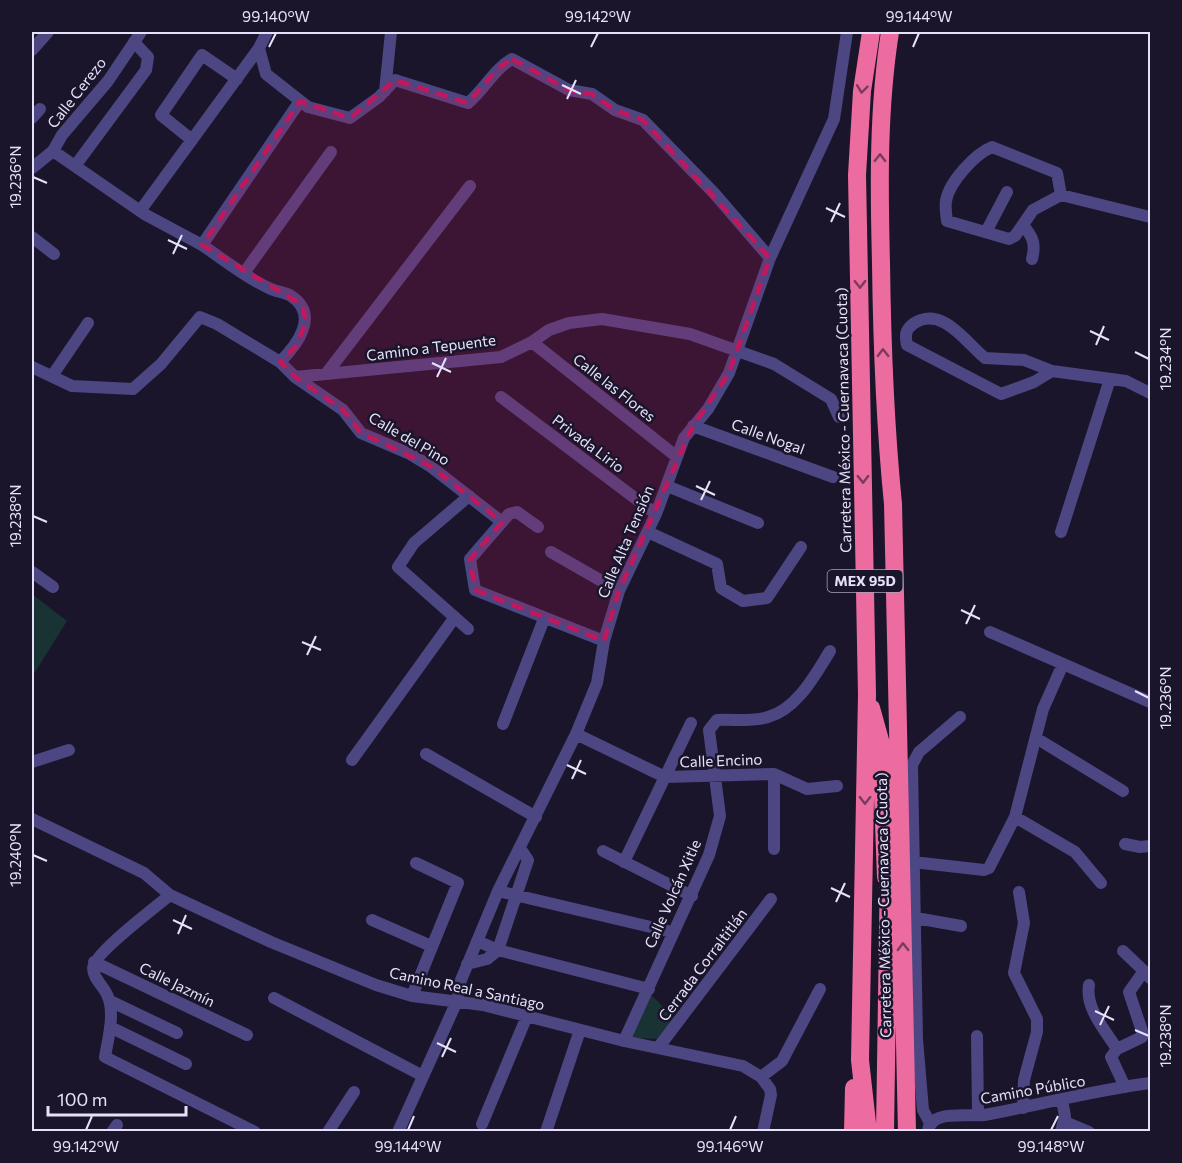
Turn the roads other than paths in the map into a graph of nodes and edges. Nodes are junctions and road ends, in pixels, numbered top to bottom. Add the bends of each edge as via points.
1 (48, 32) edge
2 (267, 32) edge
3 (391, 32) edge
4 (847, 32) edge
5 (871, 32) edge
6 (891, 32) edge
7 (137, 37) edge
8 (260, 48) junction
9 (32, 50) edge
10 (237, 79) junction
11 (385, 91) junction
12 (300, 101) junction
13 (192, 140) junction
14 (53, 151) junction
15 (331, 152) dead end
16 (75, 166) junction
17 (32, 168) edge
18 (470, 186) dead end
19 (1007, 192) dead end
20 (1061, 195) junction
21 (140, 211) junction
22 (1150, 218) edge
23 (1023, 225) junction
24 (987, 230) junction
25 (32, 237) edge
26 (202, 245) junction
27 (54, 254) dead end
28 (770, 258) junction
29 (1032, 259) dead end
30 (244, 273) junction
31 (88, 323) dead end
32 (532, 342) junction
33 (738, 352) junction
34 (280, 362) junction
35 (32, 367) edge
36 (1052, 371) junction
37 (326, 374) junction
38 (52, 376) junction
39 (295, 377) junction
40 (1110, 379) junction
41 (1150, 393) edge
42 (501, 397) dead end
43 (884, 411) junction
44 (839, 417) dead end
45 (693, 426) junction
46 (677, 457) junction
47 (832, 477) dead end
48 (667, 486) junction
49 (469, 496) junction
50 (656, 514) junction
51 (502, 522) junction
52 (758, 523) dead end
53 (538, 527) dead end
54 (648, 532) junction
55 (1061, 532) dead end
56 (801, 547) dead end
57 (551, 552) dead end
58 (32, 572) edge
59 (53, 587) dead end
60 (619, 591) junction
61 (454, 617) junction
62 (544, 619) junction
63 (468, 629) dead end
64 (990, 632) dead end
65 (604, 641) junction
66 (830, 651) dead end
67 (1063, 664) junction
68 (867, 695) junction
69 (1150, 702) edge
70 (960, 717) dead end
71 (691, 723) dead end
72 (503, 724) dead end
73 (576, 734) junction
74 (1036, 738) junction
75 (69, 750) dead end
76 (426, 754) dead end
77 (351, 760) dead end
78 (32, 762) edge
79 (774, 774) junction
80 (715, 775) junction
81 (665, 777) junction
82 (837, 786) dead end
83 (1123, 791) dead end
84 (536, 817) junction
85 (1015, 817) junction
86 (32, 819) edge
87 (1125, 844) dead end
88 (1150, 846) edge
89 (520, 848) junction
90 (774, 849) dead end
91 (603, 851) dead end
92 (624, 862) junction
93 (914, 862) junction
94 (416, 863) dead end
95 (1101, 883) dead end
96 (498, 891) junction
97 (1019, 892) dead end
98 (170, 895) junction
99 (518, 896) junction
100 (692, 896) junction
101 (771, 898) dead end
102 (916, 918) junction
103 (372, 920) dead end
104 (961, 926) dead end
105 (672, 932) junction
106 (477, 941) junction
107 (431, 946) junction
108 (498, 950) junction
109 (1124, 951) dead end
110 (94, 962) junction
111 (467, 964) junction
112 (884, 970) junction
113 (1147, 974) edge
114 (1089, 985) dead end
115 (649, 989) junction
116 (820, 989) dead end
117 (860, 993) junction
118 (412, 996) junction
119 (274, 998) dead end
120 (110, 1001) junction
121 (457, 1001) junction
122 (527, 1016) junction
123 (110, 1027) junction
124 (580, 1030) junction
125 (177, 1033) dead end
126 (247, 1035) dead end
127 (977, 1036) dead end
128 (624, 1041) junction
129 (658, 1048) junction
130 (1117, 1049) junction
131 (860, 1060) junction
132 (186, 1064) dead end
133 (423, 1076) junction
134 (761, 1077) junction
135 (1150, 1083) edge
136 (1125, 1087) junction
137 (354, 1092) dead end
138 (1062, 1101) junction
139 (1023, 1108) junction
140 (978, 1116) junction
141 (482, 1124) dead end
142 (1063, 1127) edge
143 (930, 1128) edge
144 (255, 1131) edge
145 (328, 1131) edge
146 (398, 1131) edge
147 (546, 1131) edge
148 (763, 1131) edge
149 (853, 1131) edge
150 (868, 1131) edge
151 (881, 1131) edge
152 (885, 1131) edge
153 (908, 1131) edge
154 (1089, 1131) edge

1 - 9 street
2 - 8 street
3 - 11 street
4 - 28 street, Calle Alta Tensión via 834,119
5 -> 68 highway, Carretera México - Cuernavaca (Cuota) / MEX 95D via 861,102 857,176
43 -> 6 highway, Carretera México - Cuernavaca (Cuota) / MEX 95D via 879,183 883,82
7 - 14 street, Calle Cerezo
7 - 16 street via 148,57 146,70
8 - 10 street
8 - 12 street via 266,74
10 - 13 street
10 - 13 street via 202,55 161,116
11 - 12 street via 350,118 308,107
11 - 28 street via 395,80 468,104 498,68 512,59 569,90 592,94 615,110 643,120
12 - 26 street
13 - 21 street
14 - 16 street
14 - 17 street, Calle Cerezo
15 - 30 street
16 - 21 street
18 - 37 street
19 - 24 street
20 - 22 street
20 - 23 street via 1033,210
20 - 24 street via 1057,173 992,147 984,150 951,187 946,201 949,223
21 - 26 street
23 - 24 street via 1009,239
23 - 29 street via 1035,247
25 - 27 street
26 - 30 street
28 - 33 street, Calle Alta Tensión
30 - 34 street via 302,305 306,321 296,346
31 - 38 street
32 - 33 street, Camino a Tepuente via 569,323 602,319 690,334
32 - 37 street, Camino a Tepuente via 501,357
32 - 46 street, Calle las Flores
33 - 44 street, Camino a Tepuente via 774,364 818,389 831,399
33 - 45 street, Calle Alta Tensión via 718,393
34 - 38 street via 200,317 161,364 133,389 72,386
34 - 39 street
35 - 38 street
36 - 36 street via 1008,393 993,392 907,345 905,335 919,320 932,319 960,332 985,358 1024,360
36 - 40 street
37 - 39 street, Camino a Tepuente
39 - 49 street, Calle del Pino via 343,410 361,433 410,454
40 - 41 street via 1126,381
40 - 55 street
42 - 50 street, Privada Lirio
43 - 152 highway via 880,509 889,844
153 -> 43 highway, Carretera México - Cuernavaca (Cuota) / MEX 95D via 893,504
45 - 46 street, Calle Alta Tensión
45 - 47 street, Calle Nogal
46 - 48 street, Calle Alta Tensión
48 - 50 street, Calle Alta Tensión
48 - 52 street
49 - 51 street, Calle del Pino
49 - 61 street via 414,543 398,567
50 - 54 street, Calle Alta Tensión
51 - 53 street via 517,512
51 - 62 street via 470,559 473,587 479,594
54 - 56 street via 717,564 721,588 743,601 766,598
54 - 60 street, Calle Alta Tensión
57 - 60 street
58 - 59 street
60 - 65 street, Calle Alta Tensión
61 - 63 street
61 - 77 street
62 - 65 street
62 - 72 street
64 - 67 street
65 - 73 street, Calle Alta Tensión via 597,683
66 - 80 street, Calle Volcán Xitle via 785,711 766,718 717,720 712,725 709,730
67 - 69 street
67 - 74 street via 1043,709
68 - 112 highway via 877,722 882,759 886,850
68 -> 117 highway, Carretera México - Cuernavaca (Cuota) / MEX 95D
70 - 93 street via 915,757 912,765
71 - 81 street
73 - 81 street, Calle Encino
73 - 84 street, Calle Alta Tensión
74 - 83 street
74 - 85 street
75 - 78 street
76 - 84 street
79 - 80 street, Calle Encino
79 - 82 street, Calle Encino via 807,789
79 - 90 street
80 - 81 street, Calle Encino
80 - 100 street, Calle Volcán Xitle via 720,816
81 - 92 street
84 - 89 street, Calle Alta Tensión
85 - 93 street via 984,870
85 - 95 street via 1080,856
86 - 98 street, Camino Real a Santiago via 144,873
87 - 88 street
89 - 96 street, Calle Alta Tensión
89 - 99 street via 528,860
91 - 92 street
92 - 100 street
93 - 102 street
94 - 107 street via 458,882
96 - 99 street
96 - 106 street, Calle Alta Tensión
97 - 139 street via 1024,922 1014,973 1037,1019 1024,1080
98 - 110 street via 123,932
98 - 118 street, Camino Real a Santiago via 270,942
99 - 105 street
99 - 108 street
100 - 105 street, Calle Volcán Xitle
101 - 129 street, Cerrada Corraltitlán
102 - 104 street
102 - 143 street via 917,1039 923,1110
103 - 107 street
105 - 115 street, Calle Volcán Xitle
106 - 108 street
106 - 111 street, Calle Alta Tensión
107 - 118 street
108 - 111 street via 487,959
108 - 115 street
109 - 113 street
110 - 120 street via 93,969
110 - 126 street, Calle Jazmín
111 - 121 street, Calle Alta Tensión
112 - 117 highway
112 - 151 highway
113 - 130 street via 1129,992 1143,1035
114 - 130 street via 1088,999
115 - 128 street, Calle Volcán Xitle
116 - 134 street via 782,1061
117 - 131 highway, Carretera México - Cuernavaca (Cuota) / MEX 95D
118 - 121 street, Camino Real a Santiago
119 - 133 street
120 - 123 street
120 - 125 street
121 - 122 street, Camino Real a Santiago
121 - 133 street, Calle Alta Tensión
122 - 124 street, Camino Real a Santiago
122 - 141 street
123 - 132 street
123 - 144 street via 105,1057
124 - 128 street, Camino Real a Santiago
124 - 147 street
127 - 140 street
128 - 129 street, Camino Real a Santiago
129 - 134 street, Camino Real a Santiago via 743,1066
130 - 136 street via 1111,1058
131 - 149 highway via 854,1080
131 - 150 highway, Carretera México - Cuernavaca (Cuota) / MEX 95D
133 - 146 street, Calle Alta Tensión
134 - 148 street via 771,1095
135 - 136 street, Camino Público
136 - 138 street, Camino Público
137 - 145 street
138 - 139 street, Camino Público
138 - 142 street
139 - 140 street, Camino Público
140 - 143 street, Camino Público via 937,1118
142 - 154 street

